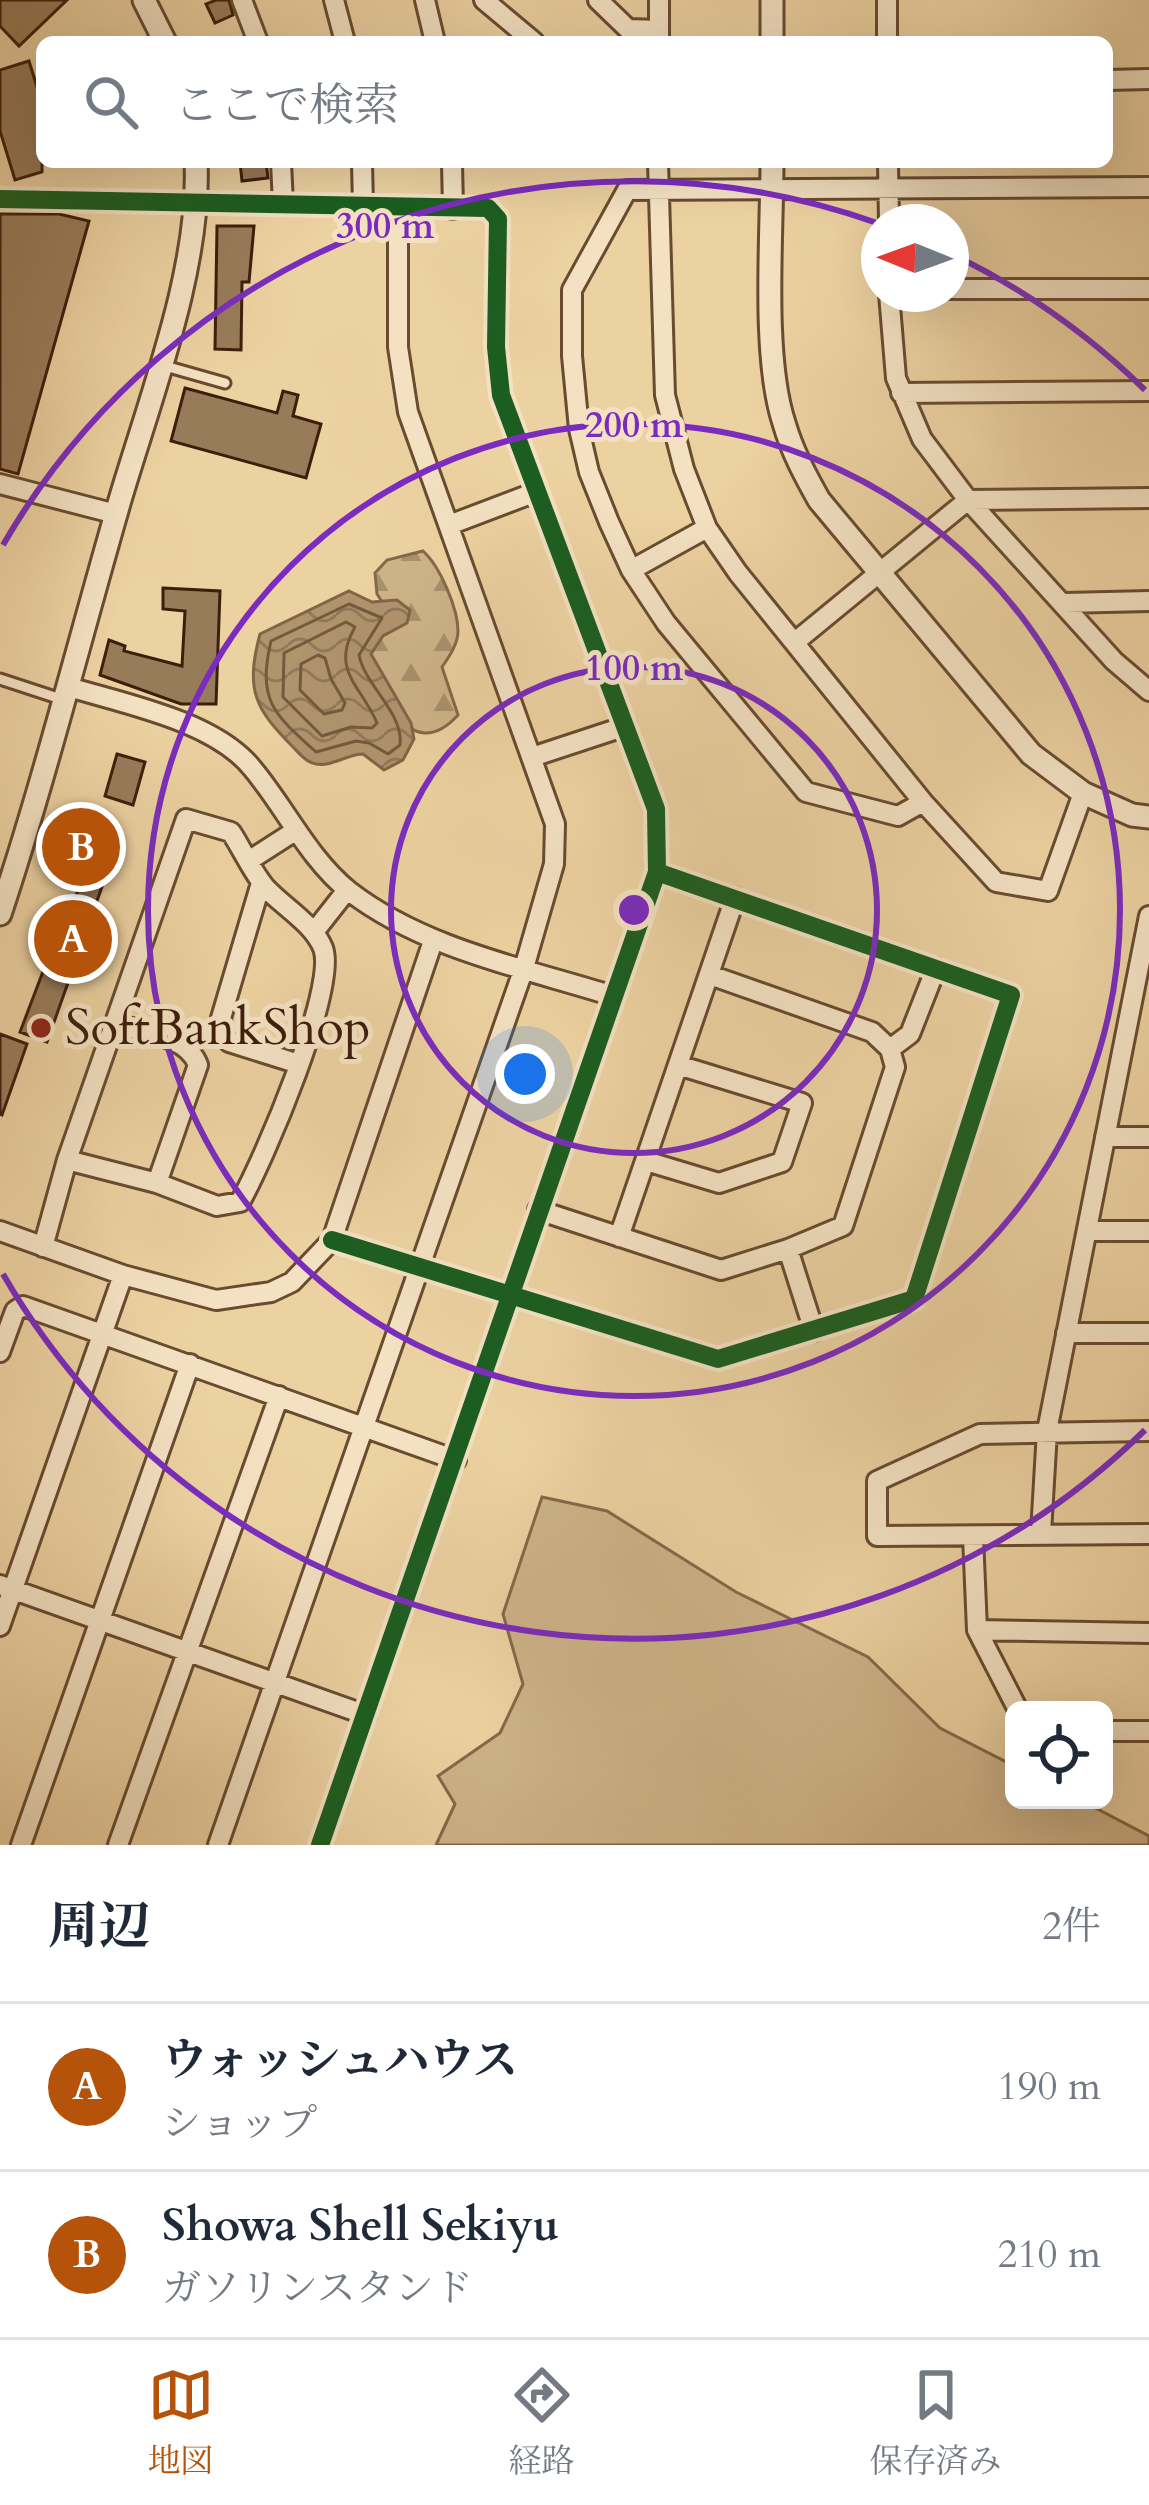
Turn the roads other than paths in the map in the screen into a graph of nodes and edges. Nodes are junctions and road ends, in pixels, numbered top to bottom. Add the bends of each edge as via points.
1 (144, 0) edge
2 (242, 0) edge
3 (334, 0) edge
4 (425, 0) edge
5 (484, 0) edge
6 (598, 0) edge
7 (659, 0) edge
8 (772, 0) edge
9 (887, 0) edge
10 (162, 36) edge
11 (256, 36) edge
12 (343, 36) edge
13 (434, 36) edge
14 (527, 36) edge
15 (659, 36) edge
16 (772, 36) edge
17 (887, 36) edge
18 (1113, 80) edge
19 (1149, 80) edge
20 (196, 168) edge
21 (281, 168) edge
22 (362, 168) edge
23 (452, 168) edge
24 (658, 168) edge
25 (772, 168) edge
26 (888, 168) edge
27 (772, 187) junction
28 (1149, 187) edge
29 (889, 188) junction
30 (658, 189) junction
31 (0, 199) edge
32 (196, 201) junction
33 (284, 203) junction
34 (889, 204) edge
35 (363, 207) junction
36 (398, 208) junction
37 (453, 209) junction
38 (969, 289) edge
39 (1149, 289) edge
40 (890, 312) edge
41 (160, 364) junction
42 (225, 382) dead end
43 (1149, 391) edge
44 (901, 393) junction
45 (0, 484) edge
46 (536, 492) junction
47 (1149, 498) edge
48 (968, 500) junction
49 (116, 514) junction
50 (449, 525) junction
51 (707, 528) junction
52 (631, 570) junction
53 (881, 574) junction
54 (1149, 601) edge
55 (1065, 603) junction
56 (795, 642) junction
57 (0, 679) edge
58 (1149, 691) edge
59 (66, 694) junction
60 (626, 726) junction
61 (532, 757) junction
62 (1083, 793) junction
63 (923, 802) junction
64 (1149, 817) edge
65 (296, 831) junction
66 (250, 860) junction
67 (657, 872) junction
68 (261, 883) junction
69 (347, 890) junction
70 (735, 898) junction
71 (0, 914) edge
72 (1148, 928) edge
73 (314, 932) junction
74 (433, 940) junction
75 (524, 968) junction
76 (936, 968) junction
77 (710, 975) junction
78 (613, 996) junction
79 (116, 1024) junction
80 (1126, 1034) junction
81 (1149, 1034) edge
82 (890, 1049) junction
83 (299, 1064) junction
84 (678, 1065) junction
85 (1105, 1137) junction
86 (1149, 1137) edge
87 (68, 1160) junction
88 (646, 1161) junction
89 (157, 1183) junction
90 (538, 1210) junction
91 (1087, 1231) junction
92 (0, 1232) edge
93 (1149, 1232) edge
94 (620, 1237) junction
95 (332, 1240) junction
96 (43, 1247) junction
97 (788, 1249) junction
98 (421, 1268) junction
99 (123, 1275) junction
100 (513, 1299) junction
101 (814, 1331) junction
102 (1066, 1333) junction
103 (1149, 1333) edge
104 (103, 1334) junction
105 (0, 1352) edge
106 (190, 1364) junction
107 (278, 1396) junction
108 (364, 1425) junction
109 (1047, 1431) junction
110 (1149, 1431) edge
111 (456, 1460) junction
112 (1042, 1533) junction
113 (1149, 1534) edge
114 (973, 1536) junction
115 (6, 1587) edge
116 (100, 1621) junction
117 (0, 1626) edge
118 (977, 1630) junction
119 (1149, 1634) edge
120 (187, 1652) junction
121 (274, 1682) junction
122 (1013, 1701) edge
123 (366, 1715) junction
124 (1113, 1731) edge
125 (1149, 1731) edge
126 (21, 1845) edge
127 (118, 1845) edge
128 (218, 1845) edge
129 (320, 1845) edge

1 - 10 street
2 - 11 street
3 - 12 street
4 - 13 street
5 - 14 street
6 - 15 street via 628,29
7 - 15 street
8 - 16 street
9 - 17 street
18 - 19 street
20 - 32 street
21 - 33 street
22 - 35 street
23 - 37 street
24 - 30 street
25 - 27 street
26 - 29 street
27 - 29 street
27 - 30 street
27 - 53 street via 773,357 782,419 819,500
28 - 29 street
29 - 34 street
30 - 51 street via 665,394
30 - 52 street via 628,190 572,290 578,429
31 - 32 street
32 - 33 street
32 - 41 street
33 - 35 street
35 - 36 street
36 - 37 street
36 - 50 street via 398,347 408,412
37 - 46 street via 488,208 498,219 501,395
38 - 39 street
40 - 44 street
41 - 42 lane
41 - 49 street
43 - 44 street
44 - 48 street via 922,440
45 - 49 street
46 - 50 street
46 - 60 street
47 - 48 street
48 - 53 street
48 - 55 street
49 - 59 street
50 - 61 street
51 - 52 street
51 - 56 street
52 - 63 street via 665,623 806,792 898,816
53 - 56 street
53 - 62 street via 1031,754
54 - 55 street
55 - 58 street
56 - 63 street
57 - 59 lane
59 - 65 street via 206,733 251,766
59 - 71 street
60 - 61 street
60 - 67 street via 656,809
61 - 75 street via 555,824 554,864
62 - 63 street via 1048,891 996,882
62 - 64 street
65 - 66 street
65 - 69 street
66 - 68 street
66 - 79 street via 231,832 186,819
67 - 70 street
67 - 78 street
68 - 73 street
68 - 83 street via 222,1033
69 - 73 street
69 - 74 street
70 - 76 street
70 - 77 street
72 - 80 street
73 - 83 street via 326,971
74 - 75 street
74 - 95 street
75 - 78 street
75 - 98 street
76 - 82 street via 910,1034
76 - 101 street via 1011,995 914,1298
77 - 82 street via 872,1032
77 - 84 street
78 - 90 street
79 - 87 street
79 - 89 street via 182,1045 198,1065
80 - 81 street
80 - 85 street
82 - 97 street via 895,1067 843,1226
83 - 89 street via 240,1202 217,1206
84 - 88 street
84 - 88 street via 802,1103 782,1162 719,1183
85 - 86 street
85 - 91 street
87 - 89 street
87 - 96 street
88 - 94 street
90 - 94 street
90 - 100 street
91 - 93 street
91 - 102 street
92 - 96 street
94 - 97 street via 721,1270
95 - 98 street
95 - 99 street via 292,1282 242,1298 216,1300
96 - 99 street
97 - 101 street
98 - 100 street
98 - 108 street
99 - 104 street
100 - 101 street via 718,1359
100 - 111 street
102 - 103 street
102 - 109 street
104 - 105 street via 23,1306
104 - 106 street
104 - 115 street
106 - 107 street
106 - 116 street
107 - 108 street
107 - 120 street
108 - 111 street
108 - 121 street
109 - 110 street
109 - 112 street
109 - 114 street via 980,1434 877,1481 877,1537
111 - 123 street
112 - 113 street
112 - 114 street
114 - 118 street
115 - 116 street
115 - 117 street
116 - 120 street
116 - 126 street
118 - 119 street
118 - 122 street
120 - 121 street
120 - 127 street
121 - 123 street
121 - 128 street
123 - 129 street
124 - 125 street

